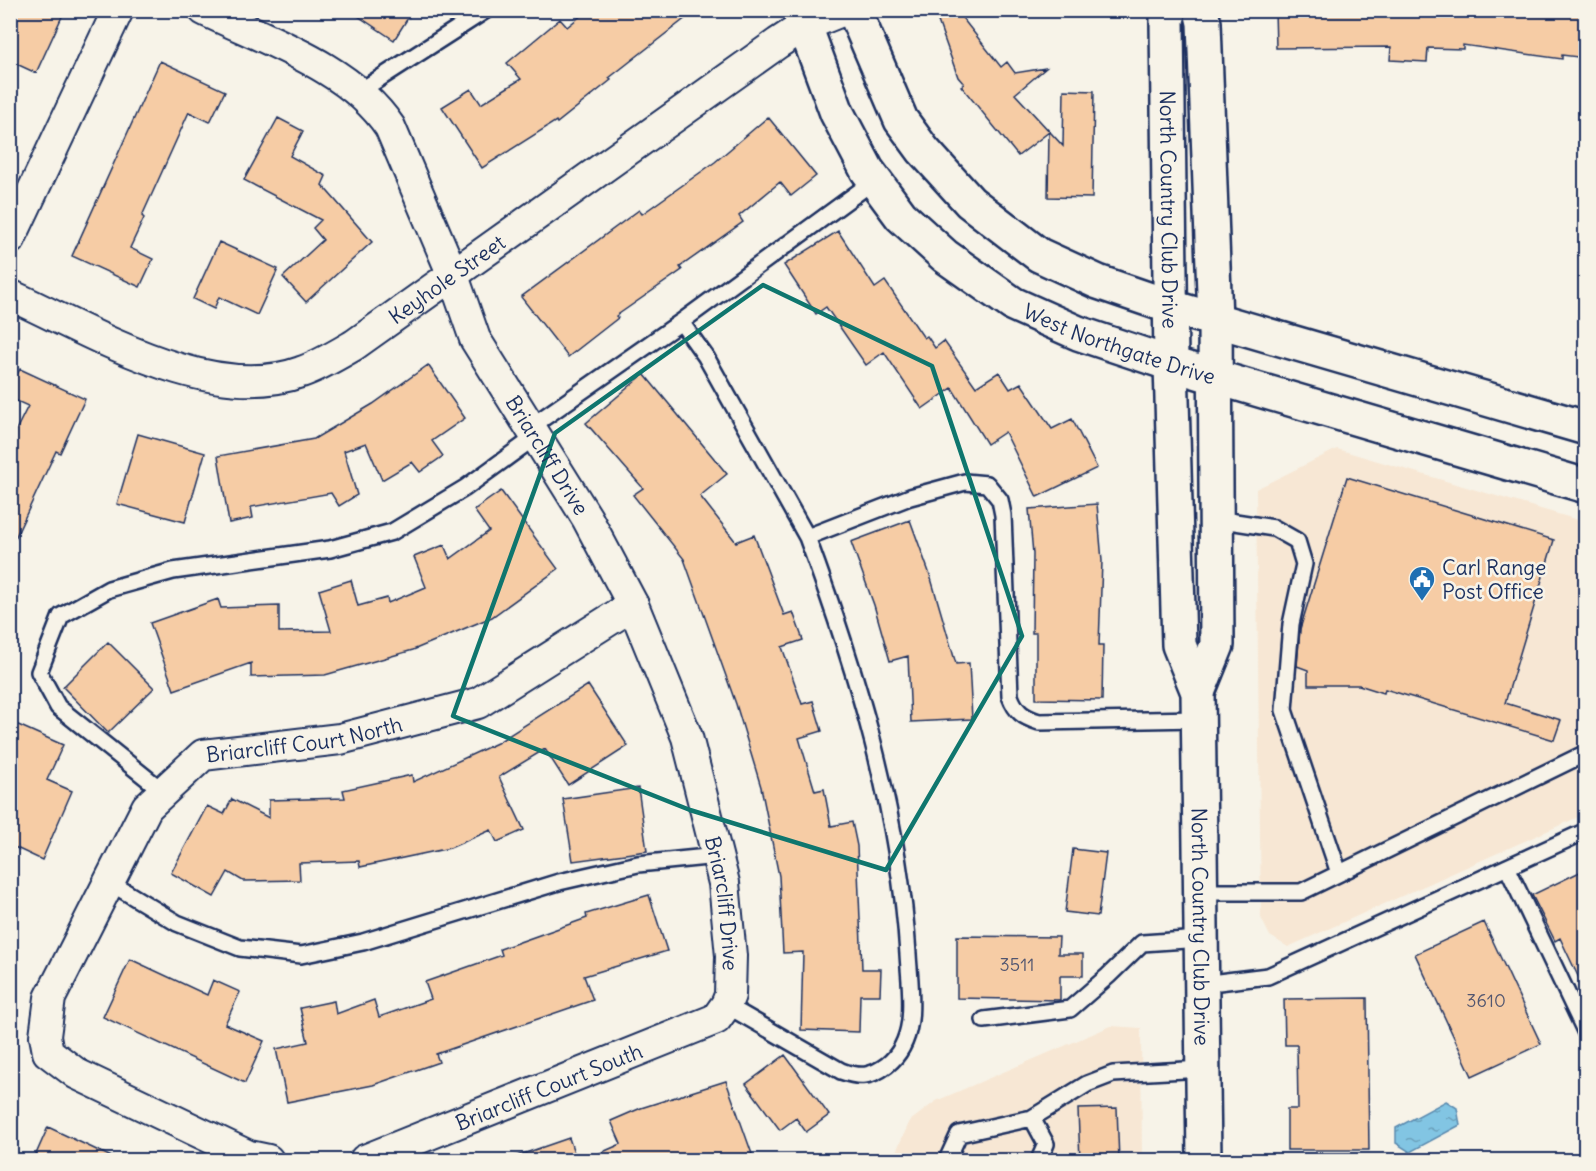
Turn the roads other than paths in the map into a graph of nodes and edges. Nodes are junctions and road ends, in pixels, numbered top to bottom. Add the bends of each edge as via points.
1 (118, 10) edge
2 (204, 10) edge
3 (486, 10) edge
4 (844, 10) edge
5 (854, 10) edge
6 (1170, 10) edge
7 (1201, 10) edge
8 (801, 18) edge
9 (360, 91) junction
10 (875, 180) junction
11 (10, 239) edge
12 (452, 273) junction
13 (10, 295) edge
14 (1171, 307) junction
15 (1215, 320) junction
16 (681, 322) junction
17 (1171, 364) junction
18 (1215, 377) junction
19 (1586, 428) edge
20 (532, 432) junction
21 (1586, 486) edge
22 (1216, 519) junction
23 (807, 537) junction
24 (633, 605) junction
25 (1199, 705) junction
26 (1586, 753) edge
27 (164, 792) junction
28 (1586, 831) edge
29 (717, 856) junction
30 (1508, 867) junction
31 (1339, 873) junction
32 (110, 882) junction
33 (1201, 892) junction
34 (1202, 939) junction
35 (1202, 984) junction
36 (726, 1005) junction
37 (984, 1020) dead end
38 (1586, 1033) edge
39 (1203, 1069) junction
40 (1032, 1118) junction
41 (268, 1161) edge
42 (365, 1161) edge
43 (947, 1161) edge
44 (1039, 1161) edge
45 (1204, 1161) edge

1 - 11 street
2 - 9 street, Briarcliff Drive via 331,72
3 - 9 lane
4 - 8 street, Keyhole Street
5 - 14 main road via 901,120 935,166 970,202 1039,255 1068,270
6 - 14 main road, North Country Club Drive via 1167,20
7 - 15 main road, North Country Club Drive
8 - 10 main road, West Northgate Drive via 837,113
8 - 12 street, Keyhole Street
9 - 12 street, Briarcliff Drive via 390,127 406,158
10 - 16 lane
10 - 17 main road, West Northgate Drive via 901,216 927,240 1013,304 1078,333
12 - 13 street, Keyhole Street via 328,360 299,373 232,381 197,376 161,364
12 - 20 street, Briarcliff Drive via 475,339
14 - 15 main road
14 - 17 main road, North Country Club Drive
15 - 18 main road, North Country Club Drive
15 - 19 main road
16 - 20 lane
16 - 23 lane via 706,357
17 - 18 main road, West Northgate Drive
17 - 25 main road, North Country Club Drive via 1179,645
18 - 21 main road, West Northgate Drive
18 - 22 main road, North Country Club Drive
20 - 24 street, Briarcliff Drive via 587,518
20 - 27 lane via 465,488 392,532 330,549 173,571 109,589 61,616 39,672 58,707
22 - 25 main road, North Country Club Drive via 1217,645
22 - 31 lane via 1274,528 1297,541 1304,564 1291,624 1284,710
23 - 25 lane via 910,497 965,482 987,484 1000,500 1003,515 1010,696 1015,709 1039,722
23 - 36 lane via 841,630 884,784 898,857 912,1019 904,1042 891,1061 874,1074 857,1077
24 - 27 street, Briarcliff Court North via 478,703 340,739 203,755
24 - 29 street, Briarcliff Drive via 687,737
25 - 33 main road, North Country Club Drive
26 - 31 lane
27 - 32 street, Briarcliff Court North via 147,807
28 - 30 lane
29 - 32 lane via 638,864 560,882 363,942 300,956 240,948 177,923
29 - 36 street, Briarcliff Drive via 724,883 731,956
30 - 35 lane via 1268,976
30 - 38 lane
31 - 33 lane via 1301,892
32 - 41 street, Briarcliff Court North via 50,998 45,1036 48,1052 77,1074 249,1156
33 - 34 main road, North Country Club Drive
34 - 35 main road, North Country Club Drive
34 - 37 lane via 1142,943 1070,1009
35 - 39 main road, North Country Club Drive
36 - 42 street, Briarcliff Court South via 716,1020
39 - 40 lane via 1113,1074 1087,1084
39 - 45 main road, North Country Club Drive
40 - 43 lane via 959,1134
40 - 44 lane via 1046,1144

